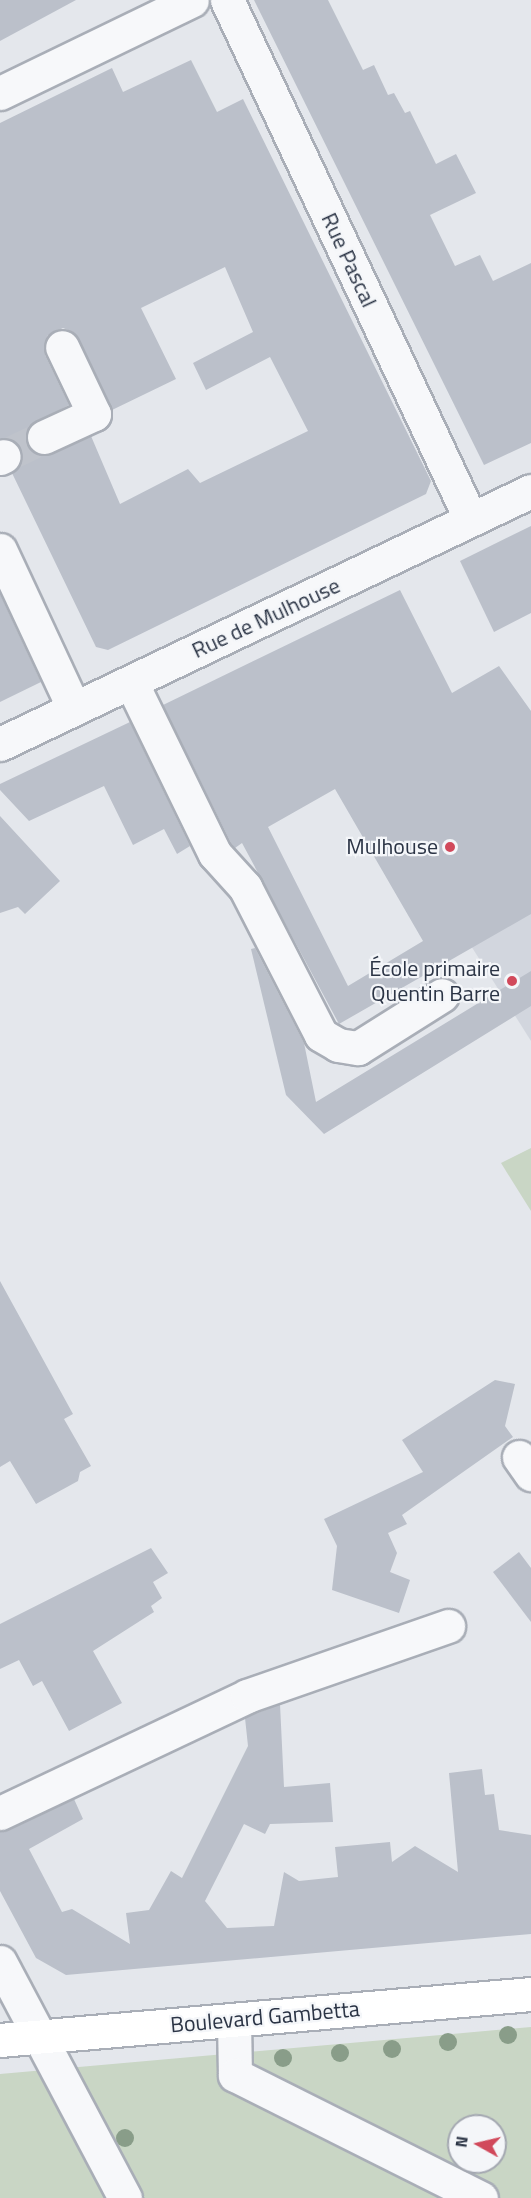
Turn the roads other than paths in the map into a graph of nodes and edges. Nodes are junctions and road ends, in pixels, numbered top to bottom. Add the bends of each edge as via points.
1 (192, 0) edge
2 (227, 0) edge
3 (0, 93) edge
4 (62, 346) dead end
5 (44, 436) tunnel mouth
6 (531, 491) edge
7 (471, 520) junction
8 (0, 550) edge
9 (131, 682) junction
10 (74, 709) junction
11 (0, 744) edge
12 (442, 995) dead end
13 (448, 1626) dead end
14 (0, 1813) edge
15 (0, 1962) edge
16 (531, 1994) edge
17 (234, 2020) junction
18 (39, 2037) junction
19 (0, 2040) edge
20 (125, 2198) edge
21 (481, 2198) edge

1 - 3 street
2 - 7 street, Rue Pascal
4 - 5 street via 94,414
6 - 7 street, Rue de Mulhouse
7 - 9 street, Rue de Mulhouse
8 - 10 street
9 - 10 street, Rue de Mulhouse
9 - 12 street via 216,854 245,887 321,1035 338,1045 358,1048
10 - 11 street, Rue de Mulhouse
13 - 14 street via 247,1696
15 - 18 street
16 - 17 main road, Boulevard Gambetta
17 - 18 main road, Boulevard Gambetta
17 - 21 street via 235,2075
18 - 19 main road, Boulevard Gambetta
18 - 20 street

